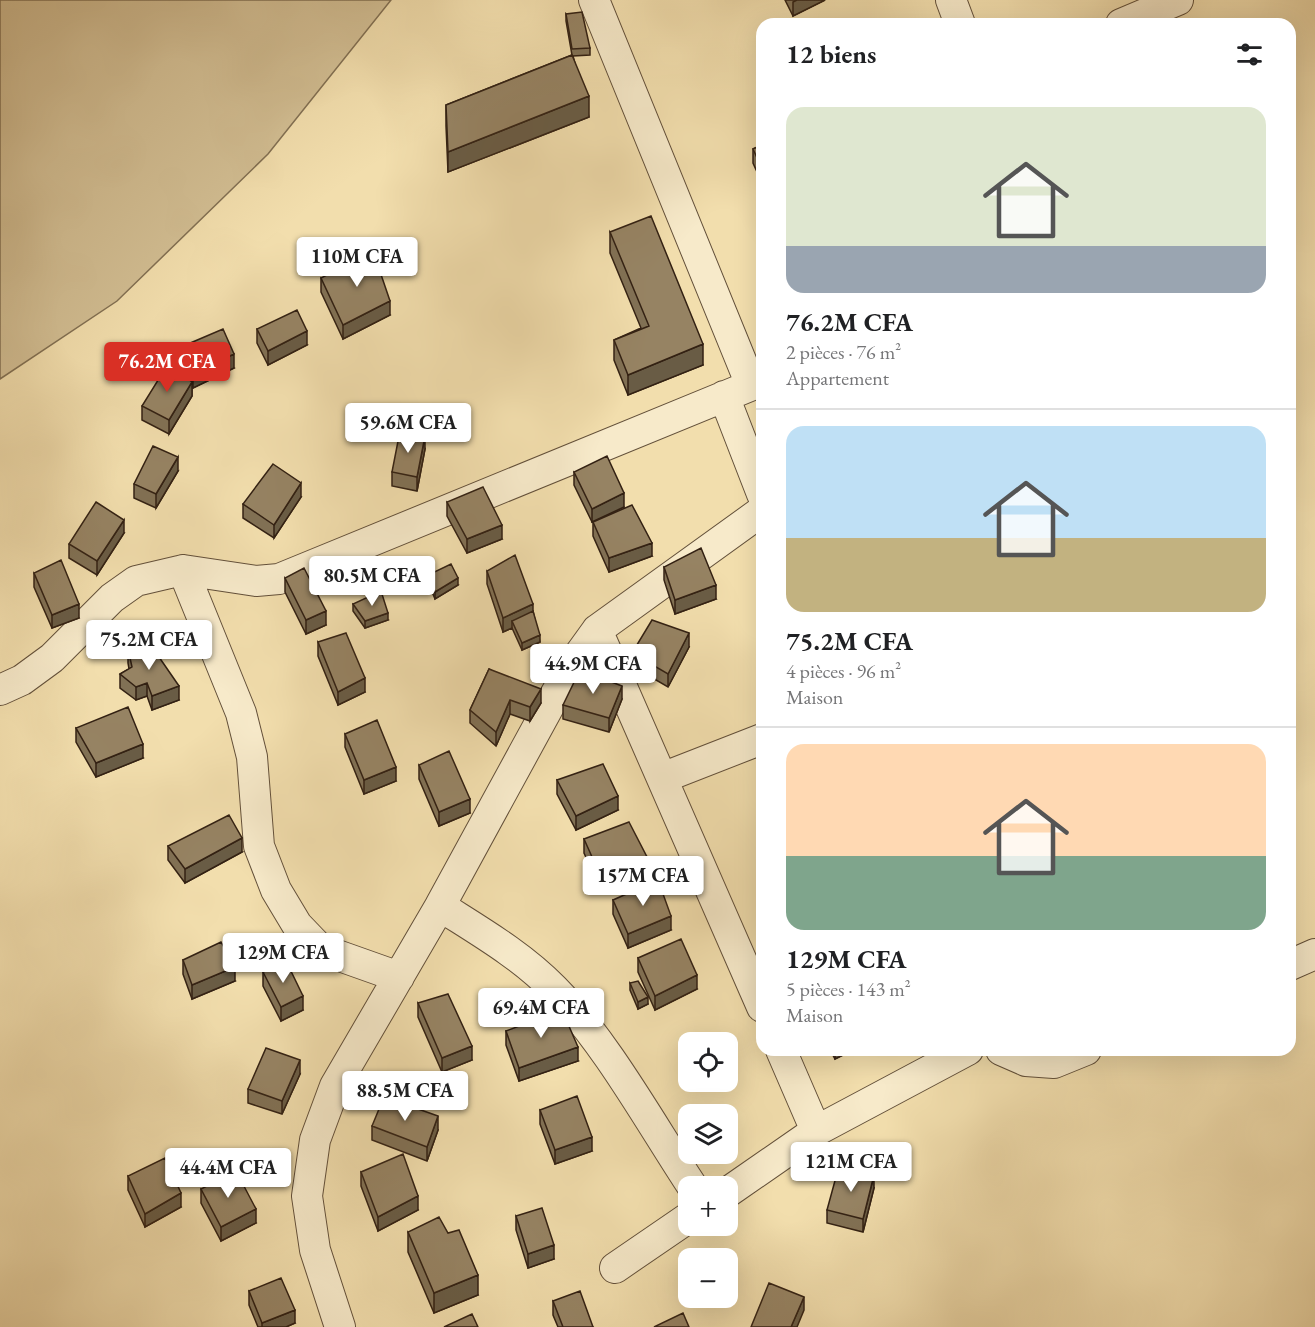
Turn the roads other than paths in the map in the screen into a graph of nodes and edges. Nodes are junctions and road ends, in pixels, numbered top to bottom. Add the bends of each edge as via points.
1 (594, 0) edge
2 (951, 0) edge
3 (1178, 0) edge
4 (958, 18) edge
5 (1135, 18) edge
6 (746, 387) edge
7 (756, 454) edge
8 (756, 515) edge
9 (183, 570) junction
10 (597, 630) junction
11 (0, 690) edge
12 (756, 742) edge
13 (662, 778) junction
14 (440, 906) junction
15 (1315, 954) edge
16 (1296, 962) edge
17 (399, 977) junction
18 (756, 993) edge
19 (784, 1056) edge
20 (957, 1056) edge
21 (1016, 1056) edge
22 (1071, 1056) edge
23 (816, 1131) junction
24 (685, 1176) edge
25 (738, 1185) edge
26 (678, 1225) edge
27 (615, 1268) dead end
28 (340, 1327) edge

1 - 6 street
2 - 4 street
3 - 5 street
6 - 7 street
6 - 9 street via 279,579 256,581
8 - 10 street
9 - 11 street via 136,581 112,598 52,658 22,680
9 - 17 street via 241,713 252,757 259,846 276,890 297,925 320,949
10 - 13 street
10 - 14 street via 571,666
12 - 13 street
13 - 18 street
14 - 17 street
14 - 24 street via 504,946 554,989 593,1037
15 - 16 street
17 - 28 street via 335,1086 315,1140 307,1196 315,1250
19 - 23 street
20 - 23 street
21 - 22 street via 1054,1063
23 - 25 street
26 - 27 street

